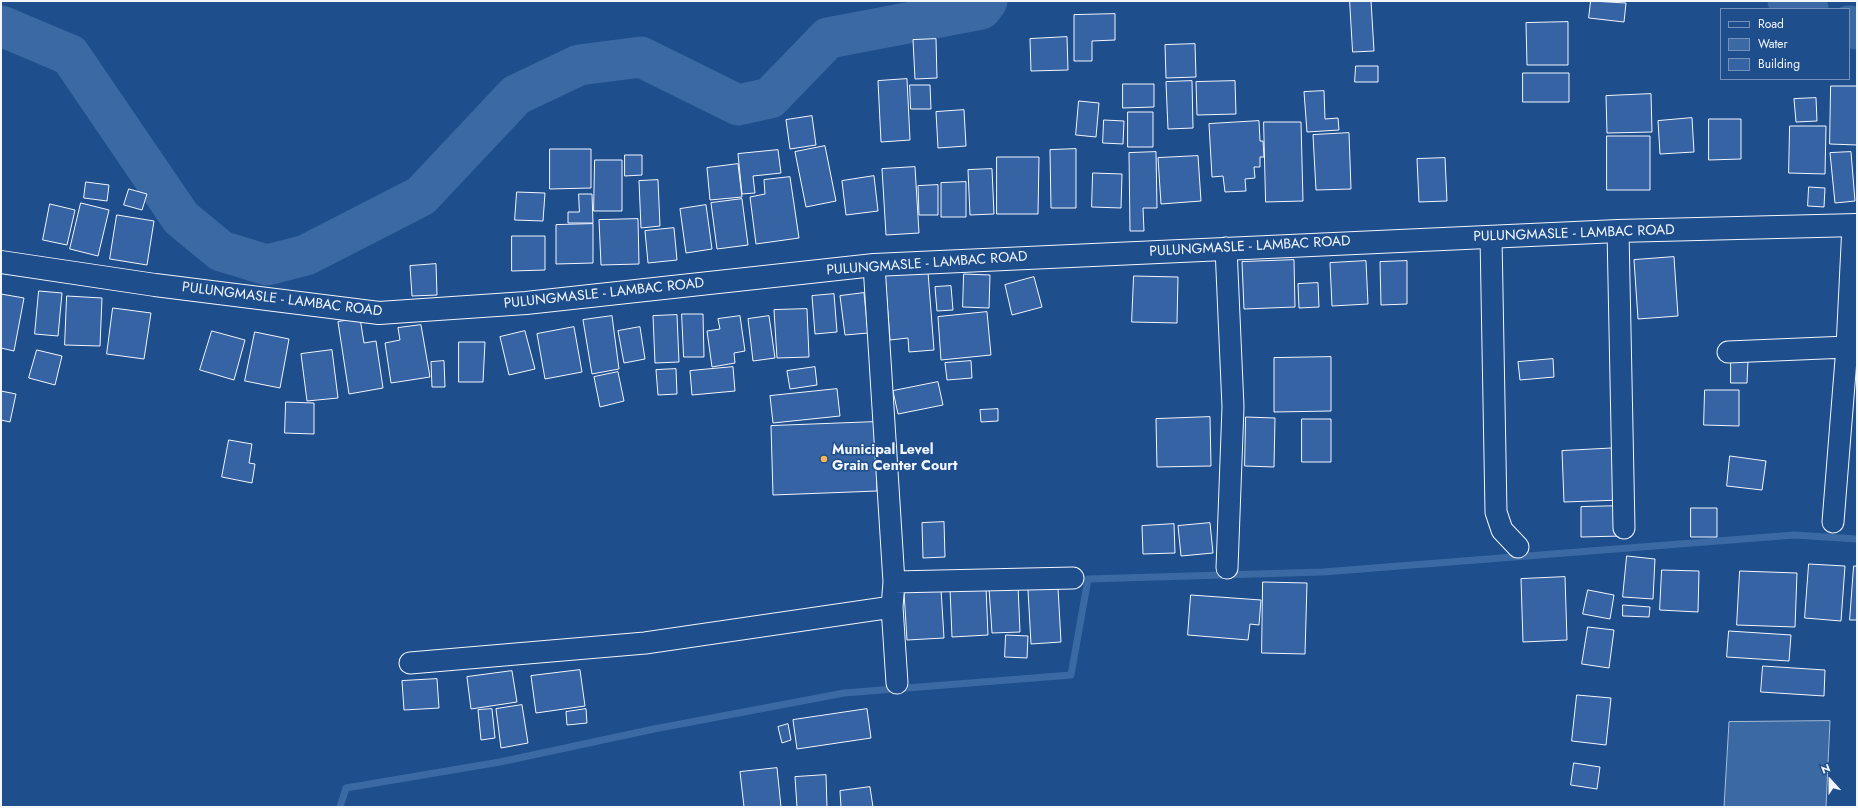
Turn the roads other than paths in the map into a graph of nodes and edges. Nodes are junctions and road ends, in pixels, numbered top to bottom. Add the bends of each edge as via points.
1 (1855, 225) edge
2 (1618, 231) junction
3 (1491, 237) junction
4 (1226, 248) junction
5 (1, 262) edge
6 (874, 265) junction
7 (1847, 347) junction
8 (1728, 352) dead end
9 (1833, 522) dead end
10 (1624, 528) dead end
11 (1518, 547) dead end
12 (1227, 568) dead end
13 (1074, 578) dead end
14 (894, 582) junction
15 (892, 607) junction
16 (410, 663) dead end
17 (897, 683) dead end

1 - 2 street, PULUNGMASLE - LAMBAC ROAD
1 - 7 street
2 - 3 street, PULUNGMASLE - LAMBAC ROAD
2 - 10 street
3 - 4 street, PULUNGMASLE - LAMBAC ROAD
3 - 11 street via 1496,512 1502,530
4 - 6 street, PULUNGMASLE - LAMBAC ROAD
4 - 12 street via 1233,407
5 - 6 street, PULUNGMASLE - LAMBAC ROAD via 155,285 379,313 526,303
6 - 14 street
7 - 8 street
7 - 9 street
13 - 14 street
14 - 15 street
15 - 16 street via 645,643
15 - 17 street

